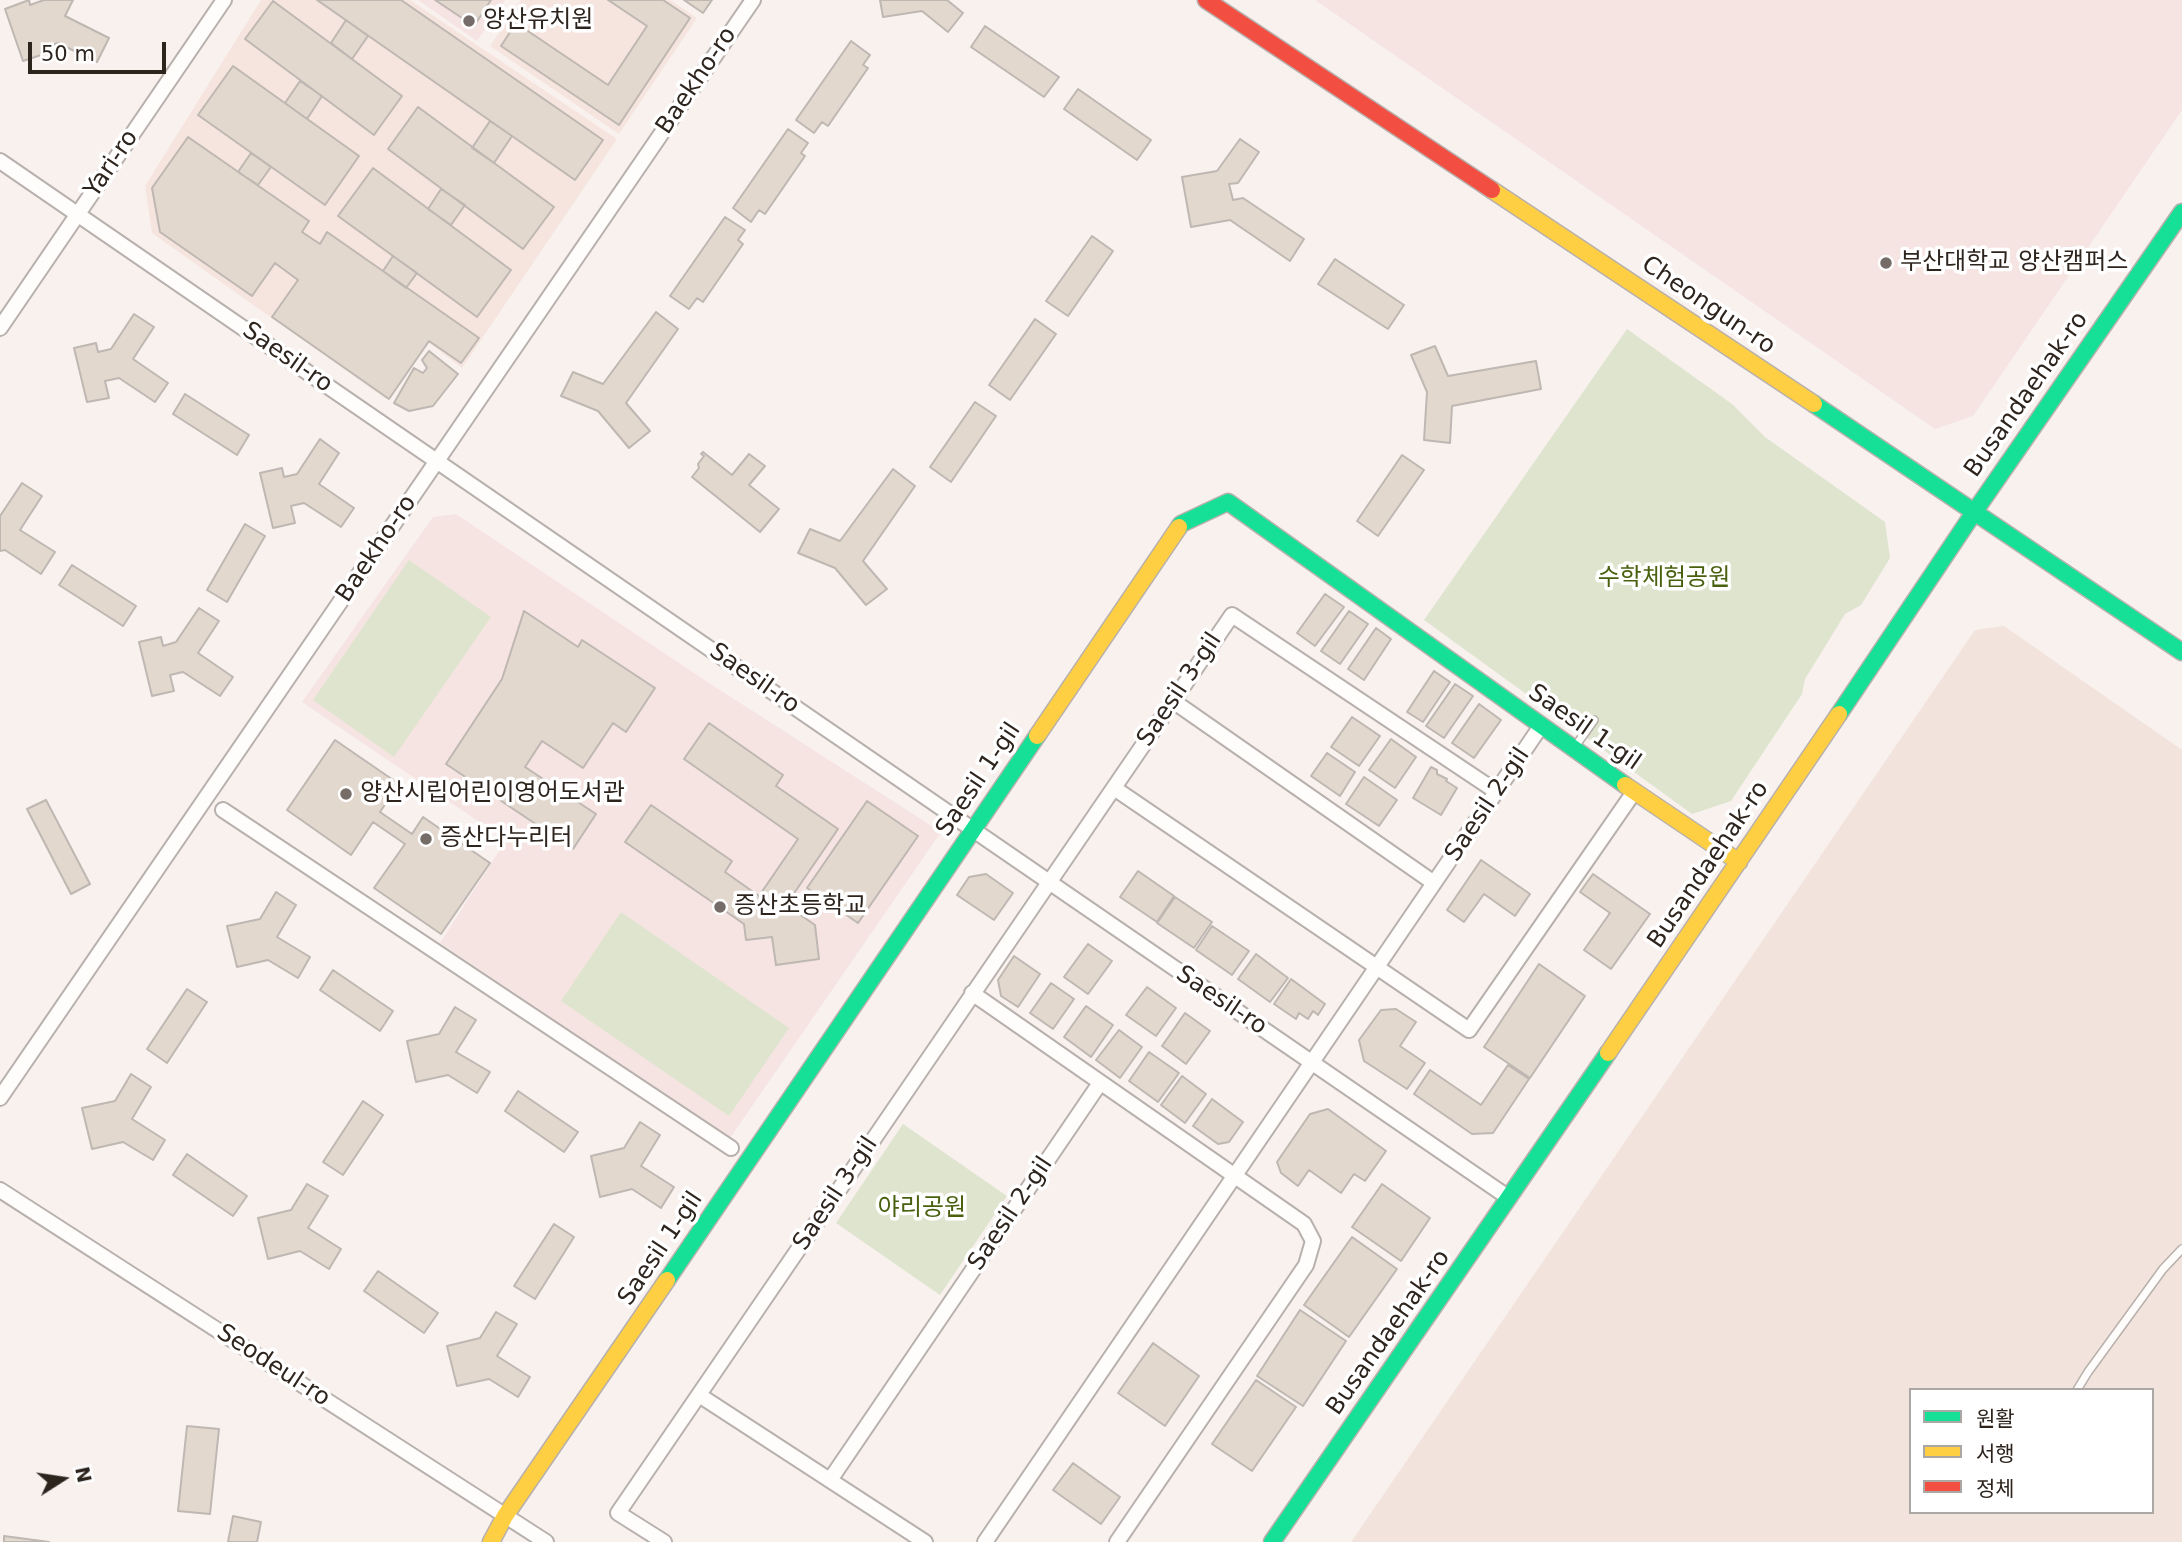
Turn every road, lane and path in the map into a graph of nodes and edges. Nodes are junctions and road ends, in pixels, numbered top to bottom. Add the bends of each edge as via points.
1 (224, 0) edge
2 (752, 0) edge
3 (1206, 0) edge
4 (0, 161) edge
5 (2182, 212) edge
6 (78, 214) junction
7 (0, 328) edge
8 (436, 461) junction
9 (1975, 510) junction
10 (2182, 652) edge
11 (1173, 701) junction
12 (1594, 720) dead end
13 (1541, 726) junction
14 (1573, 749) junction
15 (1114, 788) junction
16 (1496, 792) junction
17 (1634, 792) junction
18 (223, 810) dead end
19 (973, 830) junction
20 (1739, 862) junction
21 (1048, 882) junction
22 (1434, 883) junction
23 (1376, 968) junction
24 (972, 993) junction
25 (1311, 1062) junction
26 (1100, 1083) junction
27 (0, 1098) edge
28 (731, 1148) dead end
29 (1235, 1175) junction
30 (0, 1190) edge
31 (1509, 1198) junction
32 (2182, 1249) edge
33 (2078, 1388) edge
34 (699, 1395) junction
35 (830, 1480) junction
36 (505, 1516) junction
37 (491, 1542) edge
38 (546, 1542) edge
39 (664, 1542) edge
40 (925, 1542) edge
41 (985, 1542) edge
42 (1117, 1542) edge
43 (1272, 1542) edge

1 - 6 street, Yari-ro
2 - 8 street, Baekho-ro
3 - 9 street, Cheongun-ro
4 - 6 street, Saesil-ro
5 - 9 street, Busandaehak-ro
6 - 7 street, Yari-ro
6 - 8 street, Saesil-ro
8 - 19 street, Saesil-ro
8 - 27 street, Baekho-ro
9 - 10 street, Cheongun-ro
9 - 20 street, Busandaehak-ro
11 - 15 street, Saesil 3-gil
11 - 16 street, Saesil 3-gil via 1232,615
11 - 22 street, Saesil 2-gil
12 - 14 lane
13 - 14 street, Saesil 1-gil
13 - 16 street, Saesil 2-gil
13 - 19 street, Saesil 1-gil via 1228,502 1181,524
14 - 17 street, Saesil 1-gil
15 - 21 street, Saesil 3-gil
15 - 23 street
16 - 22 street, Saesil 2-gil
17 - 20 street, Saesil 1-gil
17 - 23 street, Saesil 1-gil via 1469,1030
18 - 28 street
19 - 21 street, Saesil-ro
19 - 36 street, Saesil 1-gil
20 - 31 street, Busandaehak-ro
21 - 24 street, Saesil 3-gil
21 - 25 street, Saesil-ro
22 - 23 street, Saesil 2-gil
23 - 25 street, Saesil 2-gil
24 - 26 street
24 - 34 street, Saesil 3-gil
25 - 29 street, Saesil 2-gil
25 - 31 street, Saesil-ro
26 - 29 street
26 - 35 street, Saesil 2-gil
29 - 41 street, Saesil 2-gil
29 - 42 street via 1304,1224 1313,1241 1306,1265
30 - 36 street, Seodeul-ro
31 - 43 street, Busandaehak-ro
32 - 33 lane
34 - 35 street
34 - 39 street, Saesil 3-gil via 618,1513
35 - 40 street
36 - 37 street, Saesil 1-gil
36 - 38 street, Seodeul-ro

